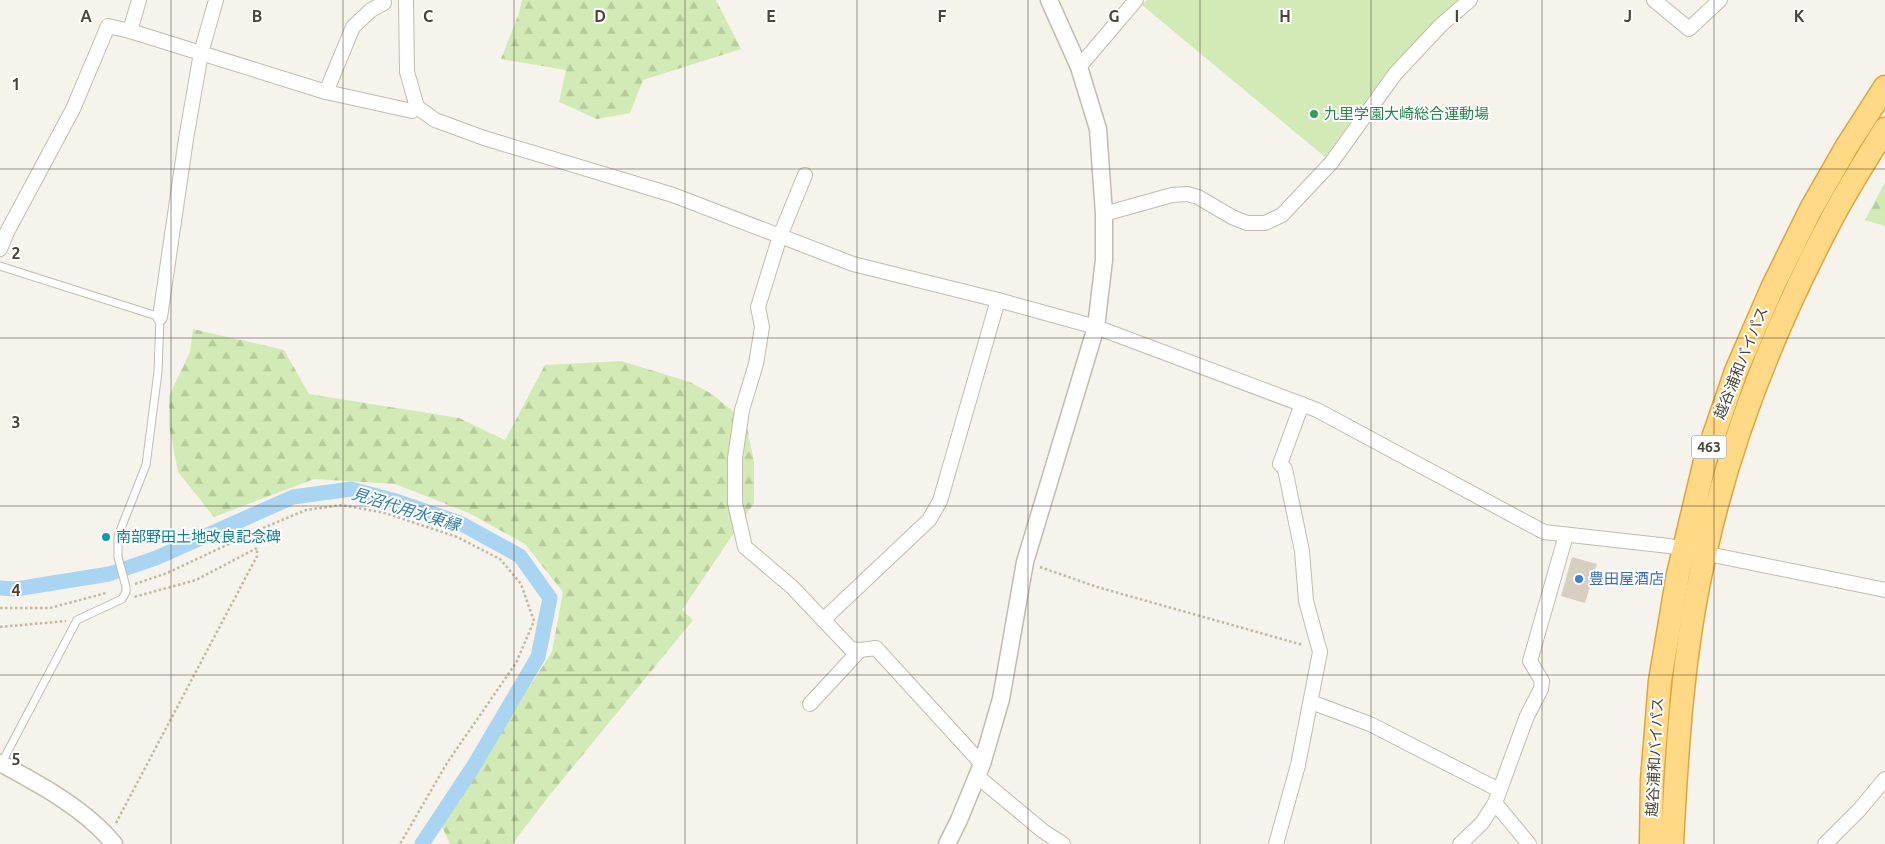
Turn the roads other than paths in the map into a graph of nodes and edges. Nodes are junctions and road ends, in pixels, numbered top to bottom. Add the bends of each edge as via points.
1 (139, 0) edge
2 (216, 0) edge
3 (1049, 0) edge
4 (1136, 0) edge
5 (1470, 0) edge
6 (1654, 0) edge
7 (1720, 0) edge
8 (380, 2) edge
9 (406, 2) edge
10 (130, 30) junction
11 (201, 53) junction
12 (1079, 67) junction
13 (1885, 87) edge
14 (326, 92) junction
15 (417, 107) junction
16 (1885, 129) edge
17 (805, 175) dead end
18 (1104, 214) junction
19 (4, 229) edge
20 (780, 236) junction
21 (0, 249) edge
22 (0, 266) edge
23 (998, 300) junction
24 (160, 317) junction
25 (1096, 327) junction
26 (1302, 404) junction
27 (1566, 535) junction
28 (1694, 552) junction
29 (1885, 590) edge
30 (823, 620) junction
31 (860, 650) junction
32 (1311, 702) junction
33 (810, 704) dead end
34 (0, 764) edge
35 (980, 770) junction
36 (1885, 779) edge
37 (1497, 797) junction
38 (111, 841) edge
39 (946, 844) edge
40 (1063, 844) edge
41 (1276, 844) edge
42 (1460, 844) edge
43 (1528, 844) edge
44 (1651, 844) edge
45 (1672, 844) edge
46 (1825, 844) edge

1 - 10 street
2 - 11 street
3 - 12 street
4 - 12 street
5 - 18 street via 1395,74 1331,163 1282,215 1265,223 1247,223 1187,194 1172,194
6 - 7 street via 1689,29
8 - 9 street
8 - 14 street via 353,27
9 - 15 street via 406,72
10 - 11 street
10 - 19 street via 108,26 73,109
11 - 14 street
11 - 24 street
12 - 18 street via 1098,129
13 - 28 highway, 越谷浦和バイパス / 463 via 1811,209 1736,371 1705,461
14 - 15 street via 412,111
15 - 20 street via 435,120 484,138 673,195
16 - 28 highway, 越谷浦和バイパス / 463 via 1830,222 1799,284 1760,376
17 - 20 street
18 - 25 street via 1104,260
19 - 21 street
20 - 23 street via 853,264
20 - 30 street via 758,306 762,327 735,458 735,503 745,547 792,587
22 - 24 lane
23 - 25 street
23 - 30 street via 940,501 929,520
24 - 34 lane via 158,372 146,465 118,536 118,557 128,583 126,592 122,599 77,620
25 - 26 street
25 - 35 street via 1025,562 1001,699
26 - 27 street via 1544,532
26 - 32 street via 1280,464 1285,468 1302,551 1306,601 1319,650
27 - 28 street via 1668,546
27 - 37 street via 1530,661 1542,681 1541,688 1527,716
28 - 29 street
28 - 44 highway, 越谷浦和バイパス / 463 via 1660,681 1652,780
28 - 45 highway, 越谷浦和バイパス / 463
30 - 31 street via 851,649
31 - 33 street
31 - 35 street via 876,648
32 - 37 street via 1370,724
32 - 41 street
34 - 38 street via 61,798
35 - 39 street
35 - 40 street via 1043,831
36 - 46 street
37 - 42 street via 1482,823
37 - 43 street

